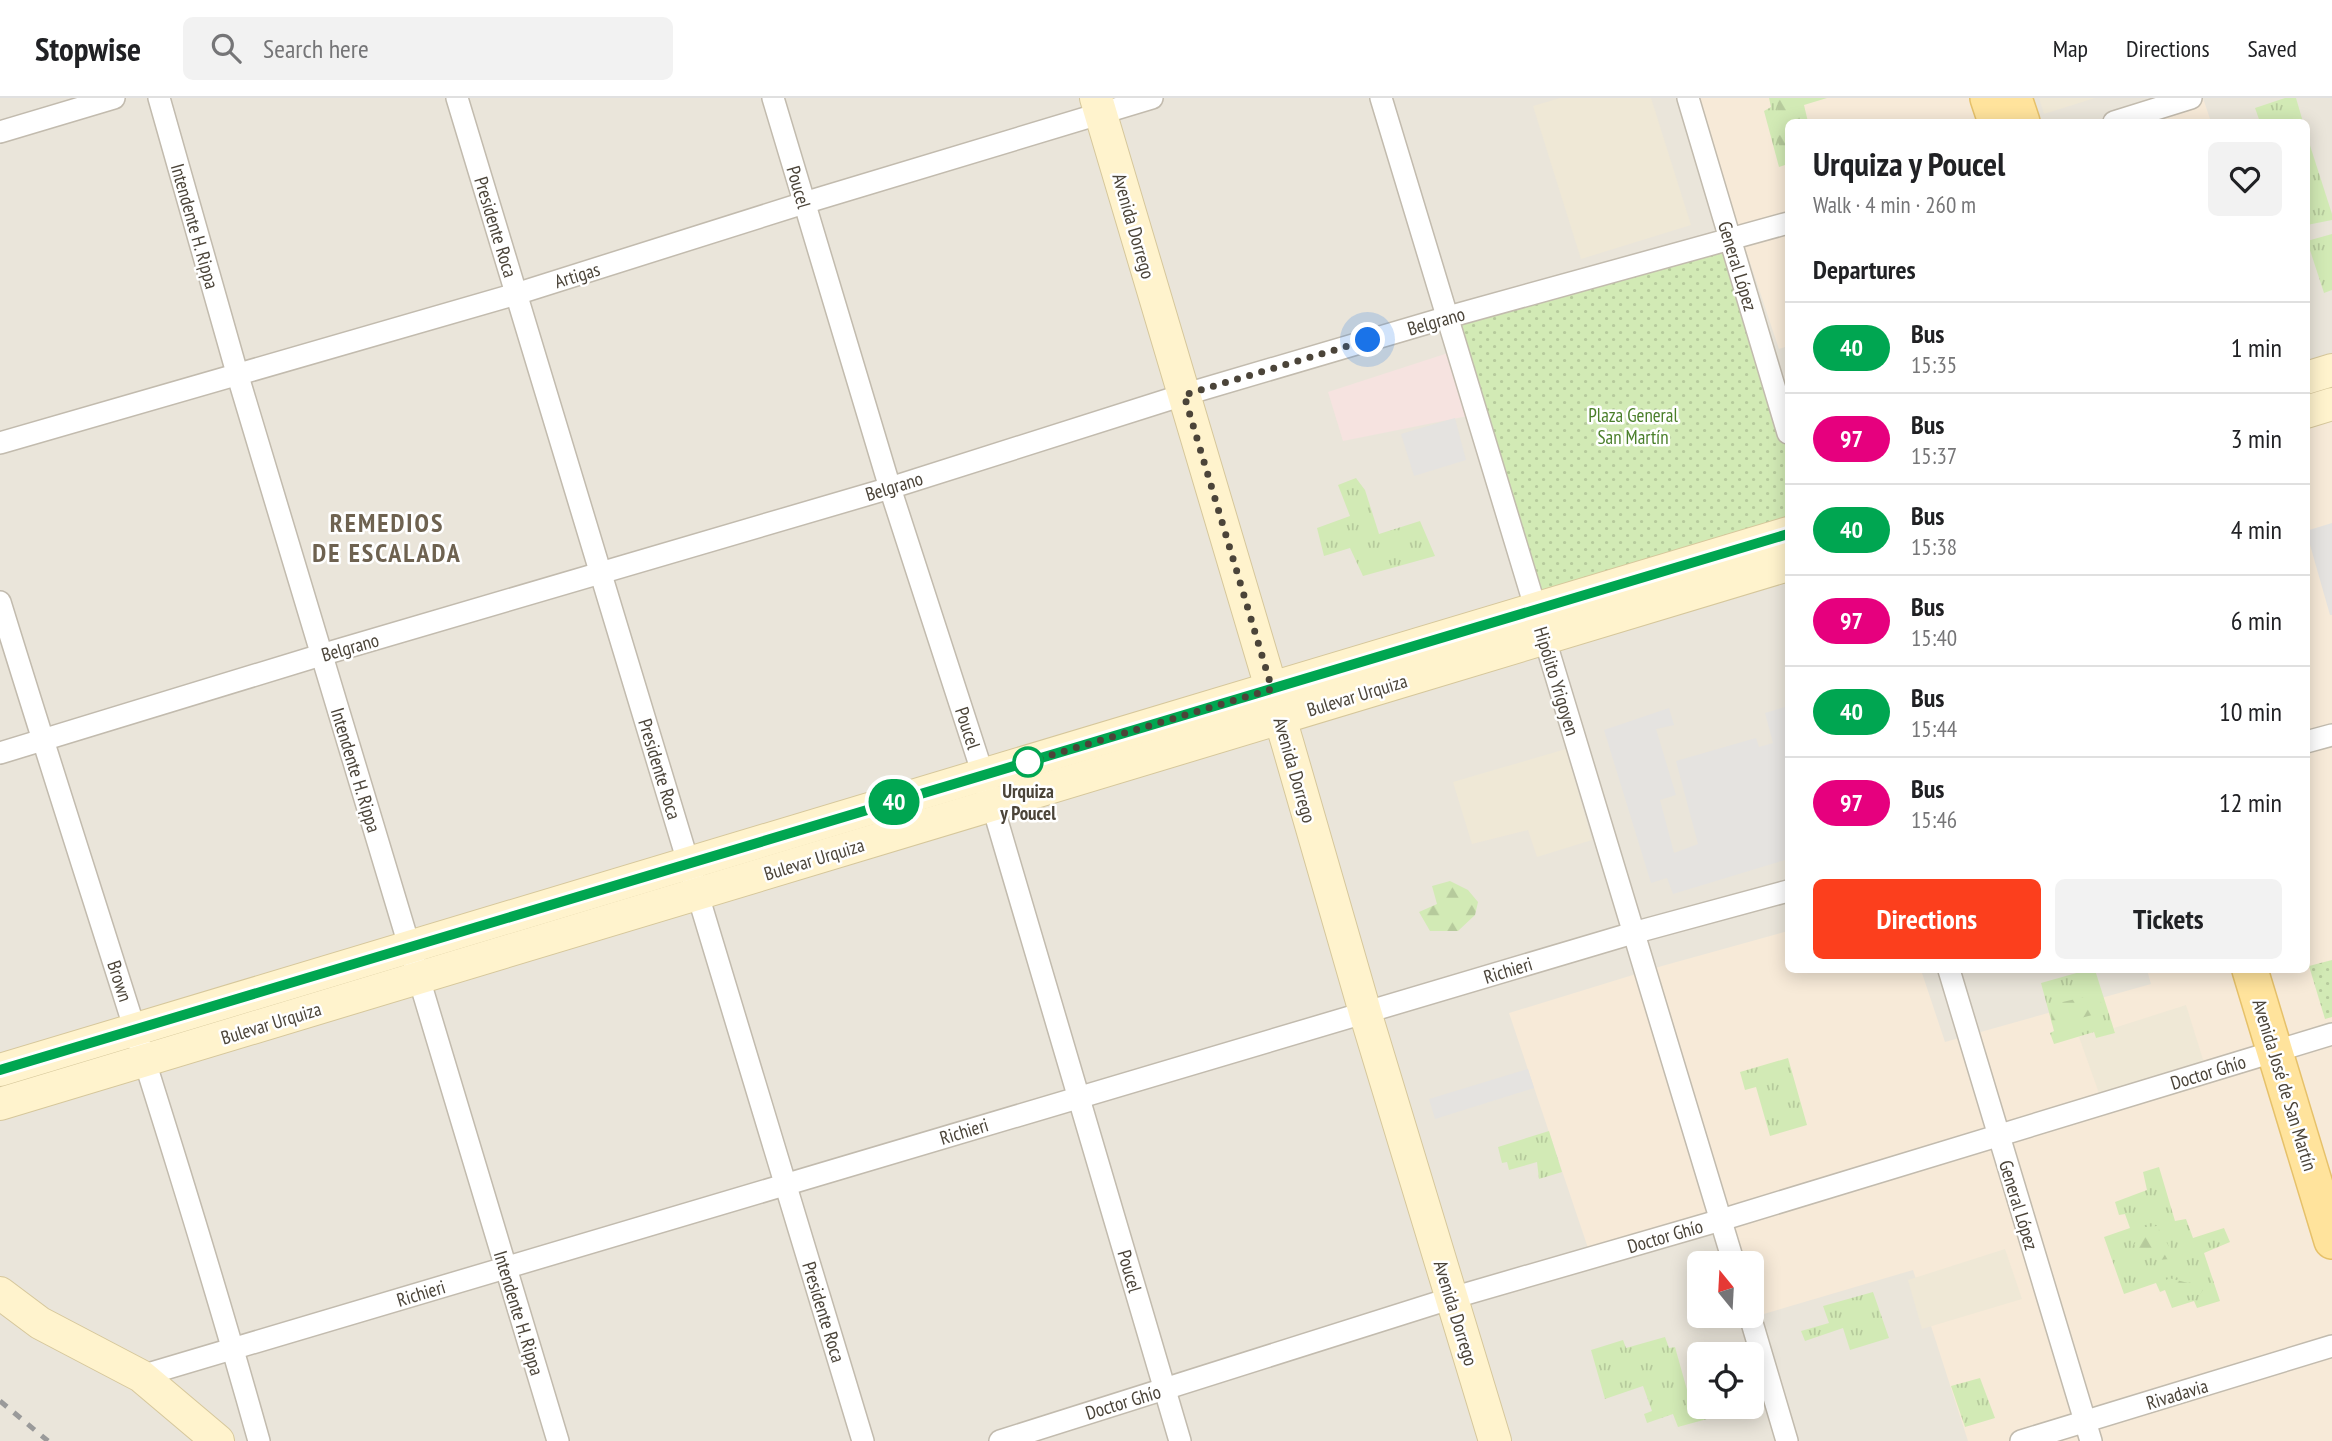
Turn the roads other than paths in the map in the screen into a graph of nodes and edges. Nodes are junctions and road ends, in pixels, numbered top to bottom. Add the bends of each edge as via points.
1 (114, 98) edge
2 (159, 98) edge
3 (457, 98) edge
4 (773, 98) edge
5 (1152, 98) edge
6 (1381, 98) edge
7 (1688, 98) edge
8 (1988, 98) edge
9 (2014, 98) edge
10 (2191, 98) edge
11 (1098, 106) edge
12 (1995, 119) edge
13 (2021, 119) edge
14 (2124, 119) edge
15 (0, 132) edge
16 (804, 203) junction
17 (1785, 224) edge
18 (1731, 241) junction
19 (516, 294) junction
20 (1448, 317) junction
21 (2332, 370) edge
22 (237, 373) junction
23 (2310, 377) edge
24 (1184, 395) junction
25 (2332, 404) edge
26 (2310, 410) edge
27 (1785, 423) edge
28 (0, 443) edge
29 (890, 488) junction
30 (1785, 535) edge
31 (1785, 566) edge
32 (601, 573) junction
33 (0, 602) edge
34 (1540, 624) junction
35 (321, 655) junction
36 (1276, 704) junction
37 (2332, 735) edge
38 (42, 740) junction
39 (2310, 741) edge
40 (0, 753) edge
41 (984, 775) junction
42 (992, 805) junction
43 (688, 863) junction
44 (1785, 892) edge
45 (698, 894) junction
46 (1633, 933) junction
47 (408, 947) junction
48 (1950, 973) edge
49 (2251, 973) edge
50 (2275, 973) edge
51 (418, 978) junction
52 (1365, 1012) junction
53 (135, 1029) junction
54 (2332, 1034) edge
55 (2286, 1049) junction
56 (145, 1061) junction
57 (0, 1070) edge
58 (1080, 1097) junction
59 (0, 1104) edge
60 (1998, 1135) junction
61 (2332, 1160) edge
62 (786, 1184) junction
63 (1721, 1220) junction
64 (2332, 1241) edge
65 (1730, 1251) edge
66 (505, 1268) junction
67 (0, 1293) edge
68 (1452, 1298) junction
69 (1754, 1328) edge
70 (2332, 1346) edge
71 (233, 1348) junction
72 (141, 1376) junction
73 (1164, 1389) junction
74 (2088, 1431) edge
75 (218, 1441) edge
76 (260, 1441) edge
77 (558, 1441) edge
78 (863, 1441) edge
79 (999, 1441) edge
80 (1181, 1441) edge
81 (1494, 1441) edge
82 (1787, 1441) edge
83 (2021, 1441) edge

1 - 15 street
2 - 22 street, Intendente H. Rippa
3 - 19 street, Presidente Roca
4 - 16 street, Poucel
5 - 11 street, Artigas
6 - 20 street, Hipólito Yrigoyen
7 - 18 street, General López
8 - 12 main road
9 - 13 main road
10 - 14 street
11 - 16 street, Artigas
11 - 24 main road, Avenida Dorrego
16 - 19 street, Artigas
16 - 29 street, Poucel
17 - 18 street, Belgrano
18 - 20 street, Belgrano
18 - 27 street, General López
19 - 22 street, Artigas
19 - 32 street, Presidente Roca
20 - 24 street, Belgrano
20 - 34 street, Hipólito Yrigoyen
21 - 23 main road
22 - 28 street, Artigas
22 - 35 street, Intendente H. Rippa
24 - 29 street, Belgrano
24 - 36 main road, Avenida Dorrego
25 - 26 main road
29 - 32 street, Belgrano
29 - 41 street, Poucel
30 - 34 main road, Bulevar Urquiza
31 - 34 main road, Bulevar Urquiza
32 - 35 street, Belgrano
32 - 43 street, Presidente Roca
33 - 38 street, Brown
34 - 36 main road, Bulevar Urquiza
34 - 46 street, Hipólito Yrigoyen
35 - 38 street, Belgrano
35 - 47 street, Intendente H. Rippa
36 - 41 main road, Bulevar Urquiza
36 - 42 main road, Bulevar Urquiza
36 - 52 main road, Avenida Dorrego
37 - 39 street
38 - 40 street, Belgrano
38 - 53 street, Brown
41 - 42 street, Poucel
41 - 43 main road, Bulevar Urquiza
42 - 45 main road, Bulevar Urquiza
42 - 58 street, Poucel
43 - 45 street, Presidente Roca
43 - 47 main road, Bulevar Urquiza
44 - 46 street, Richieri
45 - 51 main road, Bulevar Urquiza
45 - 62 street, Presidente Roca
46 - 52 street, Richieri
46 - 63 street, Hipólito Yrigoyen
47 - 51 street, Intendente H. Rippa
47 - 53 main road, Bulevar Urquiza
48 - 60 street, General López
49 - 55 main road, Avenida José de San Martín
50 - 55 main road, Avenida José de San Martín
51 - 56 main road, Bulevar Urquiza
51 - 66 street, Intendente H. Rippa
52 - 58 street, Richieri
52 - 68 main road, Avenida Dorrego
53 - 56 street, Brown
53 - 57 main road, Bulevar Urquiza
54 - 55 street, Doctor Ghío
55 - 60 street, Doctor Ghío
55 - 61 main road, Avenida José de San Martín
55 - 64 main road, Avenida José de San Martín
56 - 59 main road, Bulevar Urquiza
56 - 71 street, Brown
58 - 62 street, Richieri
58 - 73 street, Poucel
60 - 63 street, Doctor Ghío
60 - 74 street, General López
62 - 66 street, Richieri
62 - 78 street, Presidente Roca
63 - 65 street, Hipólito Yrigoyen
63 - 68 street, Doctor Ghío
66 - 71 street, Richieri
66 - 77 street, Intendente H. Rippa
67 - 72 main road via 40,1323
68 - 73 street, Doctor Ghío
68 - 81 main road, Avenida Dorrego
69 - 82 street
70 - 74 street, Rivadavia
71 - 72 street, Richieri
71 - 76 street, Brown
72 - 75 main road
73 - 79 street, Doctor Ghío
73 - 80 street, Poucel
74 - 83 street, Rivadavia

